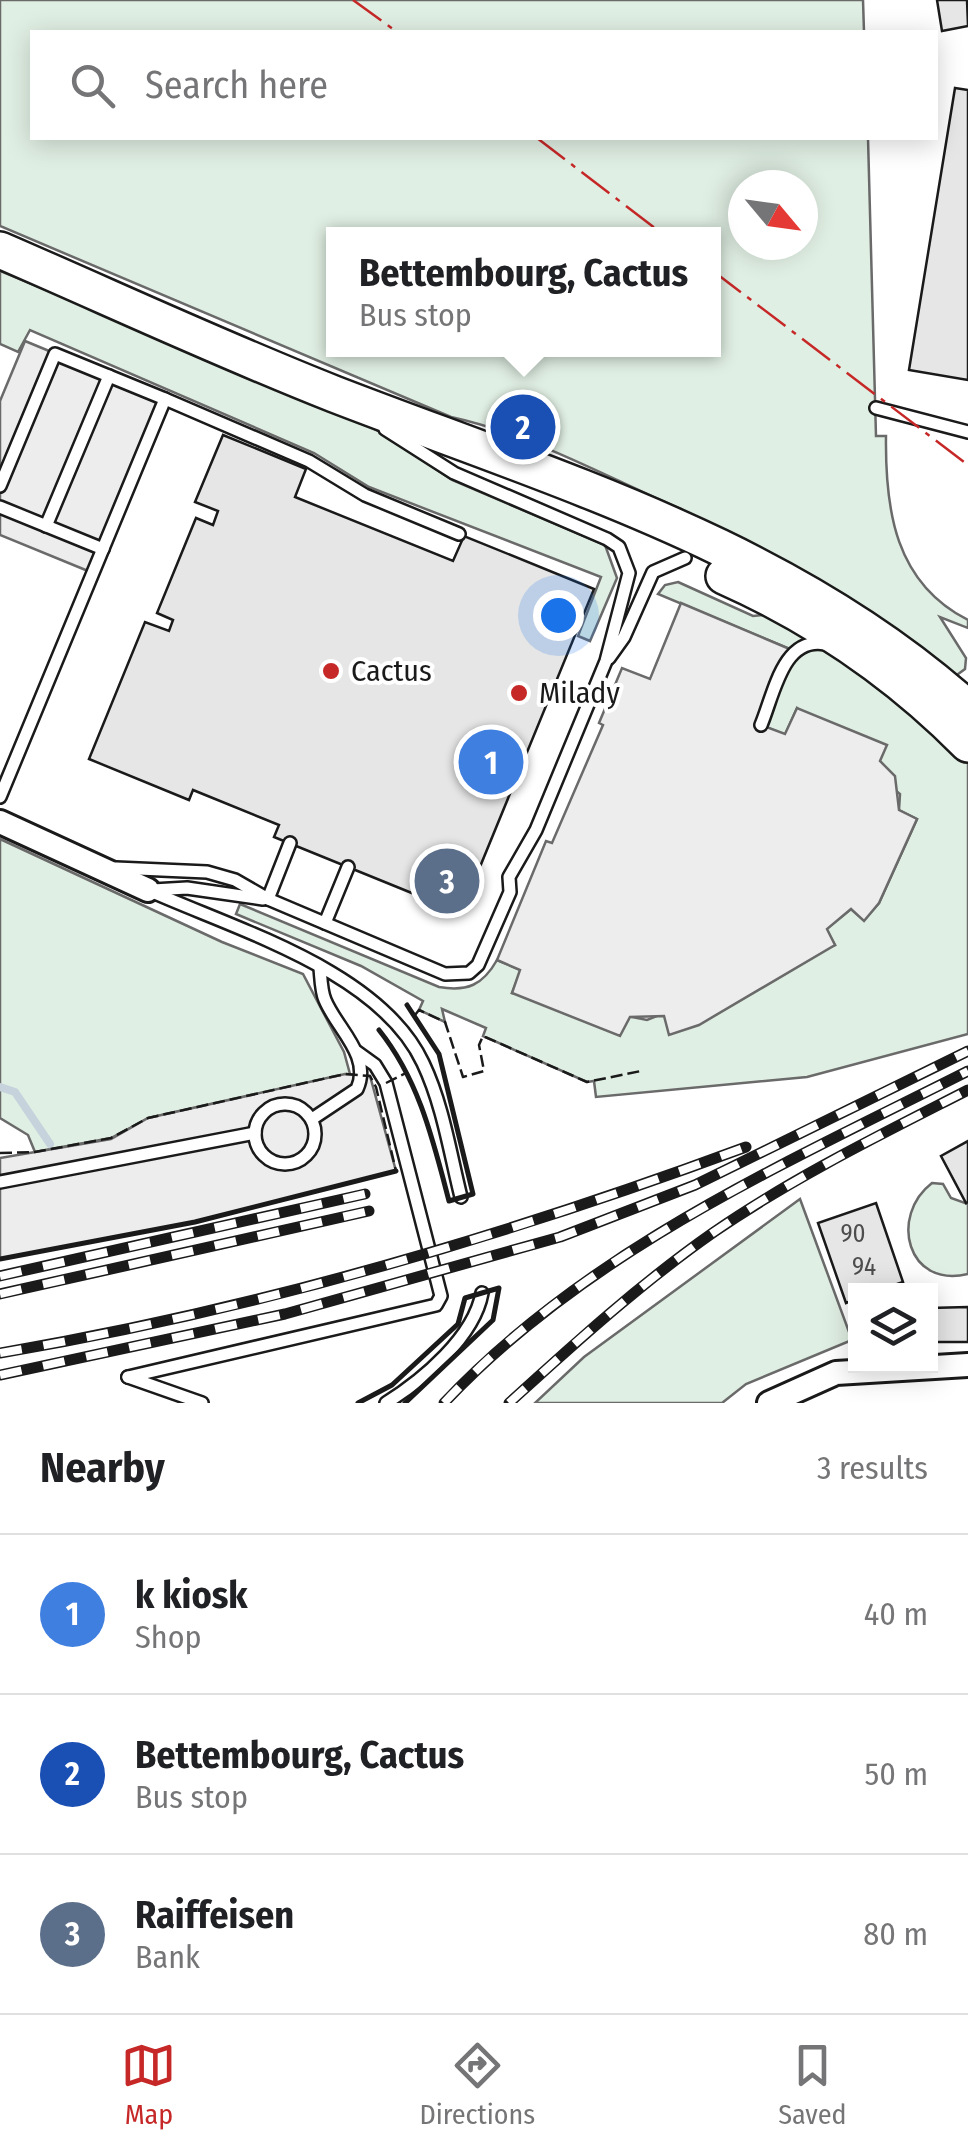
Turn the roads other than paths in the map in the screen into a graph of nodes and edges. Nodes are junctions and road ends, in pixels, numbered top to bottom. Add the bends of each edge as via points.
1 (0, 250) edge
2 (109, 376) junction
3 (334, 394) junction
4 (165, 399) junction
5 (876, 408) dead end
6 (968, 432) edge
7 (0, 486) edge
8 (0, 506) edge
9 (46, 526) junction
10 (458, 534) dead end
11 (103, 549) junction
12 (685, 558) junction
13 (877, 633) junction
14 (606, 661) junction
15 (954, 713) edge
16 (761, 725) dead end
17 (968, 744) edge
18 (0, 797) edge
19 (0, 822) edge
20 (290, 843) dead end
21 (348, 867) dead end
22 (97, 868) junction
23 (148, 890) junction
24 (268, 899) junction
25 (325, 923) junction
26 (320, 968) junction
27 (357, 1052) junction
28 (312, 1119) junction
29 (255, 1132) junction
30 (0, 1182) edge
31 (461, 1197) dead end
32 (482, 1293) dead end
33 (968, 1365) edge
34 (202, 1403) edge
35 (386, 1403) edge
36 (768, 1403) edge

1 - 3 main road
2 - 4 lane
2 - 7 lane via 55,354
2 - 9 lane
3 - 12 main road via 459,462
3 - 13 main road via 655,520 788,579
3 - 14 lane via 454,473 620,547 628,588
4 - 10 lane
4 - 11 lane
5 - 6 lane
8 - 9 lane
9 - 11 lane
11 - 18 lane
12 - 13 main road via 720,560
12 - 14 lane via 653,572
12 - 15 main road via 840,637
13 - 15 main road
14 - 25 lane via 510,876 510,892 478,965 457,976
15 - 16 lane via 902,698 837,650 806,642 792,650
15 - 17 main road
19 - 22 street
20 - 24 lane
21 - 25 lane
22 - 23 street
22 - 24 lane via 206,872
23 - 24 lane
23 - 26 lane
24 - 25 lane
26 - 27 lane via 323,998
26 - 31 lane via 360,988 394,1019 422,1060
27 - 28 lane via 357,1089
27 - 34 lane via 386,1082 440,1296 436,1305 128,1378
28 - 29 lane via 297,1106 278,1104 262,1114
28 - 29 lane via 312,1147 288,1164 261,1152
29 - 30 lane
32 - 35 lane via 466,1332
33 - 36 street via 836,1373

